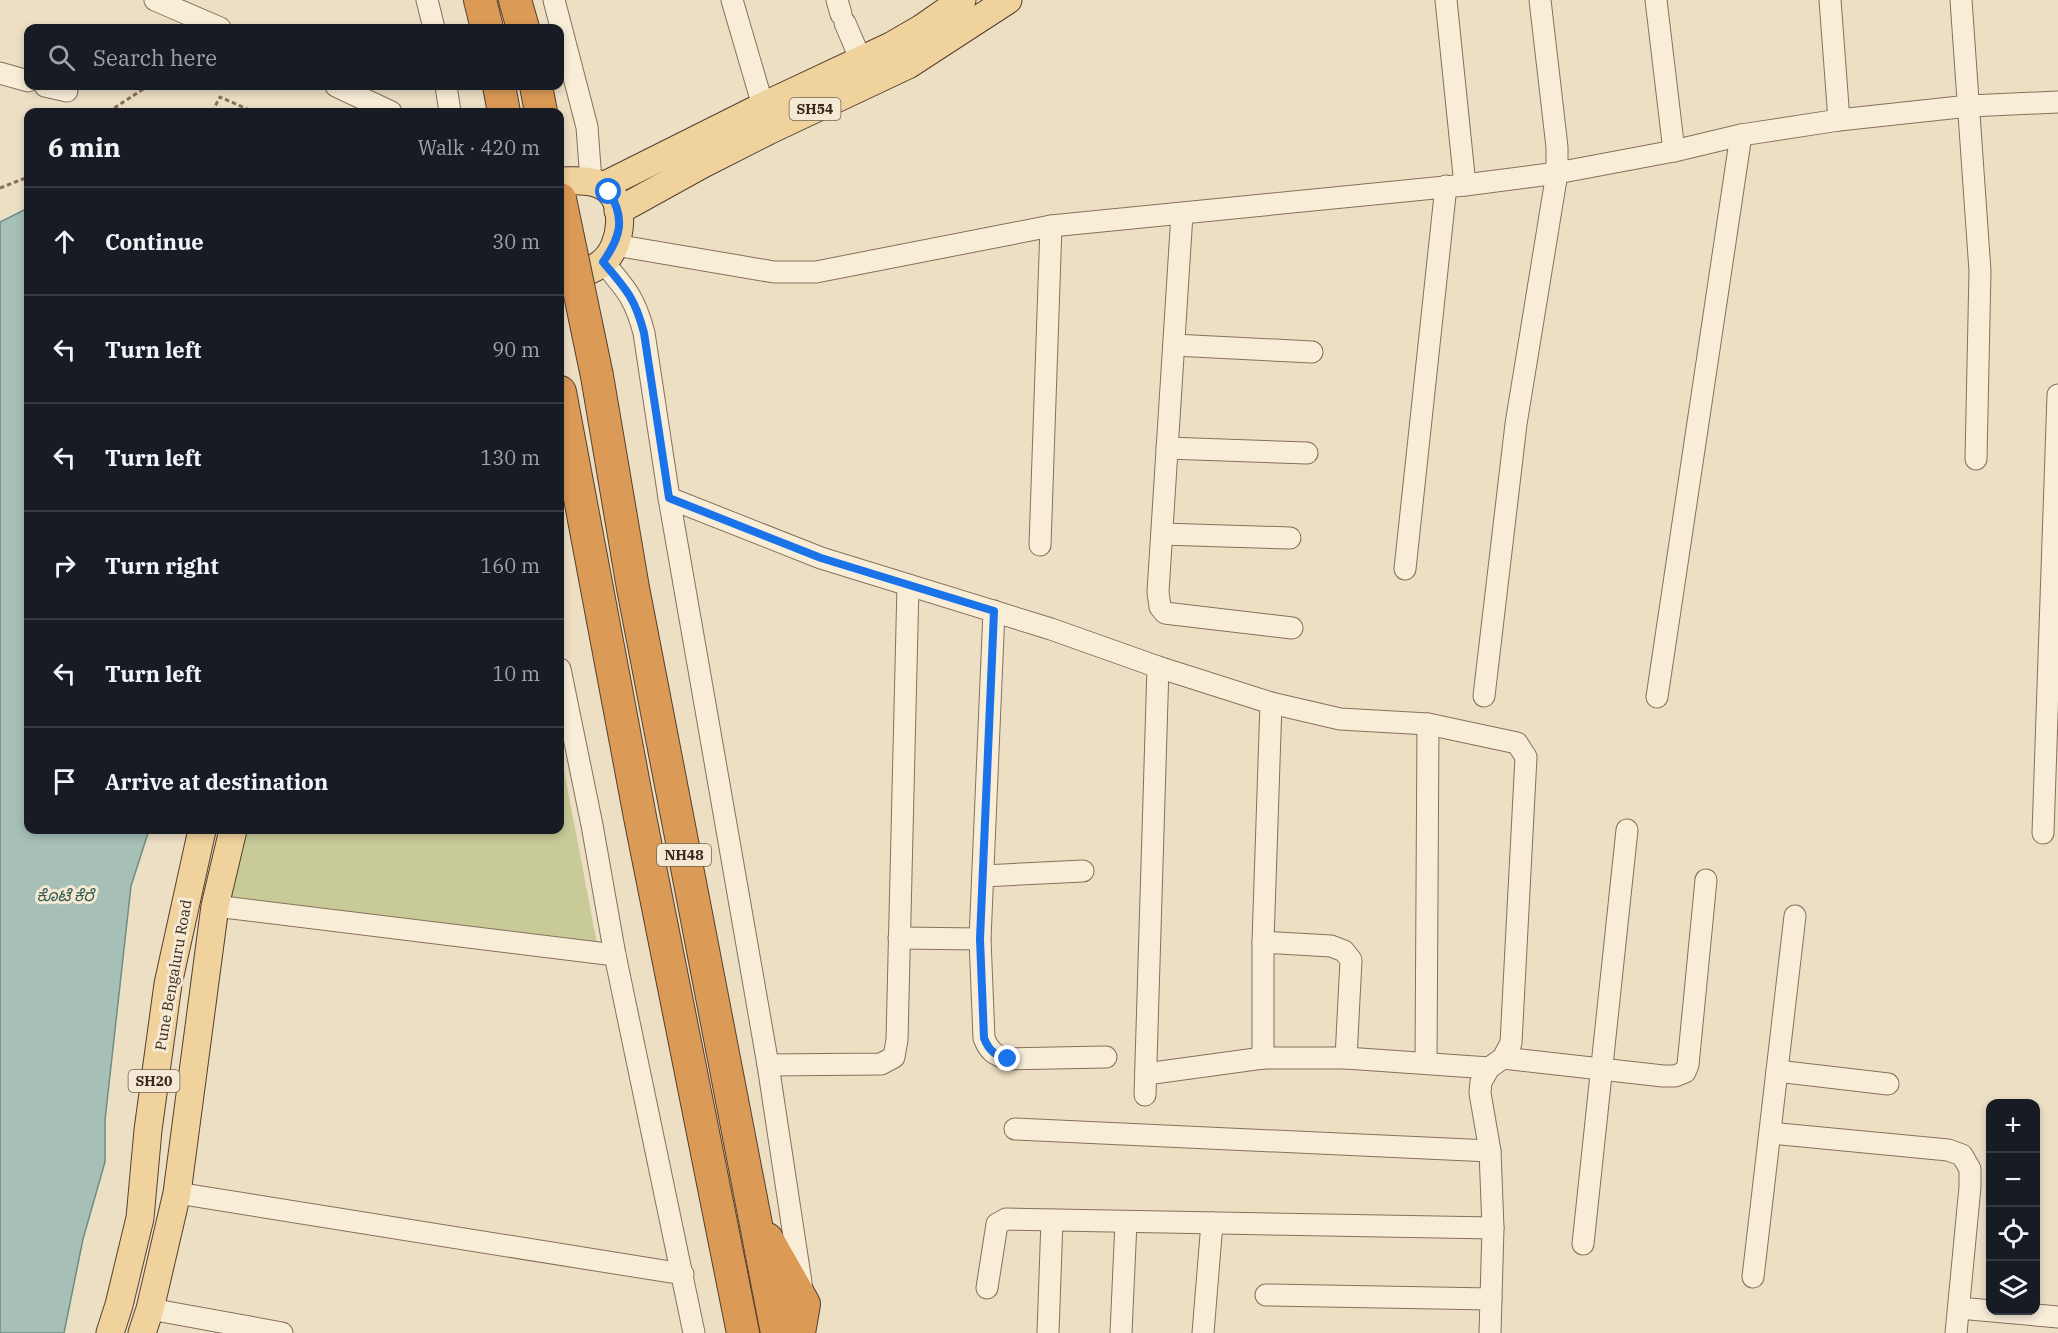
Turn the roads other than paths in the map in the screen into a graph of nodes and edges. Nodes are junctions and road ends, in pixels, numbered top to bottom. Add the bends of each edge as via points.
1 (155, 0) edge
2 (427, 0) edge
3 (480, 0) edge
4 (515, 0) edge
5 (554, 0) edge
6 (732, 0) edge
7 (962, 0) edge
8 (1008, 0) edge
9 (1446, 0) edge
10 (1540, 0) edge
11 (1656, 0) edge
12 (1830, 0) edge
13 (1961, 0) edge
14 (841, 12) edge
15 (211, 24) edge
16 (433, 24) edge
17 (486, 24) edge
18 (522, 24) edge
19 (560, 24) edge
20 (564, 38) edge
21 (866, 72) junction
22 (0, 74) edge
23 (24, 80) edge
24 (60, 90) edge
25 (344, 90) edge
26 (447, 90) edge
27 (500, 90) edge
28 (537, 90) edge
29 (67, 92) dead end
30 (2058, 102) edge
31 (763, 106) junction
32 (1969, 106) junction
33 (383, 108) edge
34 (449, 108) edge
35 (503, 108) edge
36 (540, 108) edge
37 (1839, 120) junction
38 (1741, 135) junction
39 (1674, 151) junction
40 (1557, 173) junction
41 (564, 182) edge
42 (597, 184) junction
43 (1455, 186) junction
44 (618, 211) junction
45 (1182, 214) junction
46 (564, 218) edge
47 (1051, 226) junction
48 (609, 254) junction
49 (564, 276) edge
50 (1174, 345) junction
51 (1312, 352) dead end
52 (2058, 395) edge
53 (564, 413) edge
54 (1167, 448) junction
55 (1307, 453) dead end
56 (1976, 459) dead end
57 (669, 498) junction
58 (1162, 534) junction
59 (1290, 538) dead end
60 (1040, 545) dead end
61 (1405, 569) dead end
62 (908, 585) junction
63 (994, 611) junction
64 (1293, 628) dead end
65 (1158, 667) junction
66 (564, 696) edge
67 (1484, 696) dead end
68 (1657, 697) dead end
69 (1271, 703) junction
70 (1428, 724) junction
71 (1627, 830) dead end
72 (2043, 833) dead end
73 (201, 834) edge
74 (232, 834) edge
75 (1083, 871) dead end
76 (983, 876) junction
77 (1706, 880) dead end
78 (215, 906) junction
79 (1795, 916) dead end
80 (899, 938) junction
81 (980, 939) junction
82 (1263, 942) junction
83 (615, 955) junction
84 (1106, 1057) dead end
85 (1263, 1058) junction
86 (1346, 1058) junction
87 (1496, 1063) junction
88 (1426, 1064) junction
89 (768, 1065) junction
90 (1602, 1069) junction
91 (1777, 1071) junction
92 (1888, 1084) dead end
93 (1016, 1129) dead end
94 (1770, 1133) junction
95 (1490, 1151) junction
96 (177, 1193) junction
97 (754, 1217) junction
98 (1052, 1221) junction
99 (1126, 1222) junction
100 (1212, 1223) junction
101 (1493, 1228) junction
102 (1583, 1244) dead end
103 (683, 1274) junction
104 (1754, 1277) dead end
105 (987, 1288) dead end
106 (1266, 1295) dead end
107 (1491, 1299) junction
108 (1959, 1308) junction
109 (2058, 1317) edge
110 (146, 1321) edge
111 (805, 1323) edge
112 (2034, 1324) edge
113 (110, 1333) edge
114 (282, 1333) edge
115 (694, 1333) edge
116 (743, 1333) edge
117 (777, 1333) edge
118 (1048, 1333) edge
119 (1121, 1333) edge
120 (1203, 1333) edge
121 (1490, 1333) edge
122 (1956, 1333) edge

1 - 15 street
2 - 16 street
3 - 17 highway
4 - 18 highway
5 - 19 street
6 - 31 street
7 - 21 main road, SH54
8 - 21 main road, SH54 via 908,65
9 - 43 street
10 - 40 street
11 - 39 street
12 - 37 street
13 - 32 street
14 - 21 street
20 - 42 street
21 - 31 main road, SH54
21 - 44 main road, SH54
22 - 23 street
24 - 29 street
25 - 33 street
26 - 34 street
27 - 35 highway
28 - 36 highway
30 - 32 street
31 - 42 main road, SH54
32 - 37 street
32 - 56 street via 1980,271
37 - 38 street
38 - 39 street
38 - 68 street
39 - 40 street
40 - 43 street
40 - 67 street via 1516,424
41 - 42 main road
42 - 44 main road via 609,192
43 - 45 street
43 - 61 street
44 - 48 main road via 620,227
45 - 47 street
45 - 50 street
46 - 97 highway, NH48, bridge
47 - 48 street via 816,272 774,272
47 - 60 street
48 - 49 main road via 588,271
48 - 57 street via 638,310 644,333
50 - 51 street
50 - 54 street
52 - 72 street
53 - 116 highway, NH48
54 - 55 street
54 - 58 street
57 - 62 street via 821,558
57 - 89 street
58 - 59 street
58 - 64 street via 1158,601 1165,613
62 - 63 street
62 - 80 street
63 - 65 street
63 - 76 street
65 - 69 street
65 - 85 street via 1145,1084
66 - 83 street
69 - 70 street via 1340,719
69 - 82 street
70 - 87 street via 1517,743 1526,757 1510,1043
70 - 88 street
71 - 90 street
73 - 113 main road, Pune Bengaluru Road / SH20 via 168,984 140,1218
74 - 78 main road, Pune Bengaluru Road / SH20
75 - 76 street
76 - 81 street
77 - 90 street via 1688,1065 1675,1076
78 - 83 street
78 - 96 main road, Pune Bengaluru Road / SH20
79 - 91 street
80 - 81 street
80 - 89 street via 894,1057 881,1064
81 - 84 street via 984,1038 996,1056
82 - 85 street
82 - 86 street via 1331,946 1344,951 1351,960
83 - 103 street
85 - 86 street
86 - 88 street
87 - 88 street
87 - 90 street
87 - 95 street via 1481,1082 1480,1093
89 - 111 street
90 - 102 street
91 - 92 street
91 - 94 street
93 - 95 street
94 - 104 street
94 - 108 street via 1948,1150 1962,1155 1970,1169 1970,1187
95 - 101 street
96 - 103 street
96 - 110 main road, Pune Bengaluru Road / SH20
97 - 111 highway
97 - 117 highway, NH48
98 - 99 street
98 - 105 street via 1006,1219 997,1224
98 - 118 street
99 - 100 street
99 - 119 street
100 - 101 street
100 - 120 street
101 - 107 street
103 - 115 street
106 - 107 street
107 - 121 street
108 - 112 street
108 - 122 street
109 - 112 street
110 - 114 street

